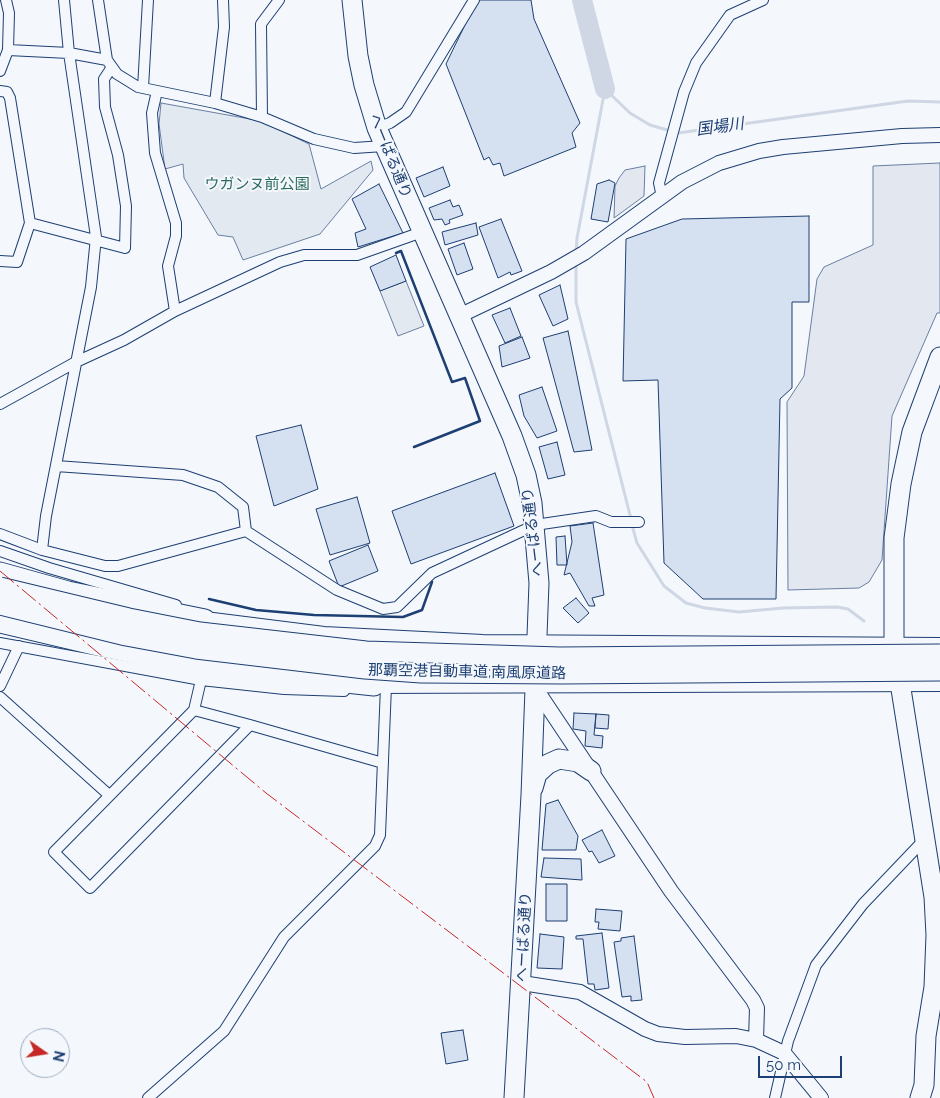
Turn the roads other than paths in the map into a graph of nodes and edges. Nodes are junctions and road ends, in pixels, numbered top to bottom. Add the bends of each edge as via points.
1 (6, 0) edge
2 (64, 0) edge
3 (98, 0) edge
4 (148, 0) edge
5 (223, 0) edge
6 (279, 0) edge
7 (352, 0) edge
8 (474, 0) edge
9 (763, 0) edge
10 (8, 50) junction
11 (68, 53) junction
12 (109, 63) junction
13 (0, 71) edge
14 (143, 88) junction
15 (0, 91) edge
16 (158, 91) junction
17 (215, 103) junction
18 (262, 117) junction
19 (377, 128) junction
20 (940, 136) edge
21 (384, 146) junction
22 (662, 197) junction
23 (30, 223) junction
24 (422, 232) junction
25 (96, 242) junction
26 (0, 261) edge
27 (175, 311) junction
28 (459, 316) junction
29 (940, 357) edge
30 (76, 362) junction
31 (0, 404) edge
32 (56, 466) junction
33 (637, 523) dead end
34 (535, 525) junction
35 (246, 531) junction
36 (0, 534) edge
37 (42, 550) junction
38 (0, 551) edge
39 (0, 572) edge
40 (0, 587) edge
41 (0, 605) edge
42 (205, 619) junction
43 (0, 623) edge
44 (0, 643) edge
45 (536, 644) junction
46 (940, 644) edge
47 (894, 645) junction
48 (19, 646) junction
49 (940, 654) edge
50 (940, 671) edge
51 (201, 680) junction
52 (940, 684) edge
53 (0, 685) edge
54 (899, 685) junction
55 (380, 686) junction
56 (534, 686) junction
57 (0, 697) edge
58 (194, 710) junction
59 (250, 725) junction
60 (383, 763) junction
61 (591, 771) junction
62 (110, 795) junction
63 (531, 795) junction
64 (924, 840) junction
65 (522, 983) junction
66 (756, 1040) junction
67 (784, 1053) junction
68 (148, 1098) edge
69 (514, 1098) edge
70 (774, 1098) edge
71 (821, 1098) edge
72 (920, 1098) edge

1 - 10 street
2 - 11 street
3 - 12 street
4 - 14 street
5 - 17 street via 224,27
6 - 18 street via 261,24
7 - 19 highway, へーばる通り via 358,56
8 - 19 street via 406,112
9 - 22 street via 730,15 696,63 684,92 659,183
10 - 11 street
10 - 13 street
11 - 12 street
11 - 25 street
12 - 14 street via 117,74
12 - 25 street via 104,79 105,107 118,155 126,206 125,248
14 - 16 street
15 - 23 street via 6,92 10,98
16 - 17 street
16 - 27 street via 152,113 155,153 176,223 168,266
17 - 18 street
18 - 21 street via 314,139 354,148
19 - 21 highway, へーばる通り
20 - 22 street via 902,136 758,151 706,169
21 - 24 highway, へーばる通り
22 - 28 street via 584,253
23 - 25 street
23 - 26 street via 17,262
24 - 27 street via 357,255 304,255 280,262
24 - 28 highway, へーばる通り
25 - 30 street
27 - 30 street
28 - 34 highway, へーばる通り via 520,456
29 - 47 highway via 912,432 901,484 894,538
30 - 31 street
30 - 32 street
32 - 35 street via 183,475 218,487 243,507
32 - 37 street
33 - 34 street via 611,522 596,516
34 - 35 street via 432,573 396,606 384,609 337,590
34 - 45 highway, へーばる通り via 539,583
35 - 37 street via 118,566 105,566
36 - 37 street
38 - 42 street via 195,610
39 - 42 highway via 68,591
40 - 49 highway, 那覇空港自動車道;南風原道路, bridge via 200,632 366,651 560,657
41 - 50 highway, 那覇空港自動車道;南風原道路, bridge via 196,650 421,673
42 - 45 street via 324,634
43 - 55 highway via 206,668
44 - 48 street
45 - 47 street
45 - 56 highway, へーばる通り
46 - 47 street
47 - 54 highway
48 - 51 street
48 - 53 street
51 - 55 street via 284,689 359,692
51 - 58 street
52 - 54 street
54 - 56 street
54 - 64 highway
55 - 56 street
55 - 60 street
56 - 61 street
56 - 63 highway, へーばる通り
57 - 62 street
58 - 59 street
58 - 62 street
59 - 60 street
59 - 62 street via 90,888 54,852
60 - 68 street via 380,835 375,846 284,937 224,1031
61 - 63 highway via 578,762 559,759 537,774
61 - 66 street via 671,891 753,1000
63 - 65 highway, へーばる通り
64 - 67 street via 863,904 816,965
64 - 72 highway via 934,897 936,935 934,987
65 - 66 street via 580,992 658,1034 736,1036
65 - 69 highway, へーばる通り
66 - 67 street
67 - 70 street
67 - 71 street

